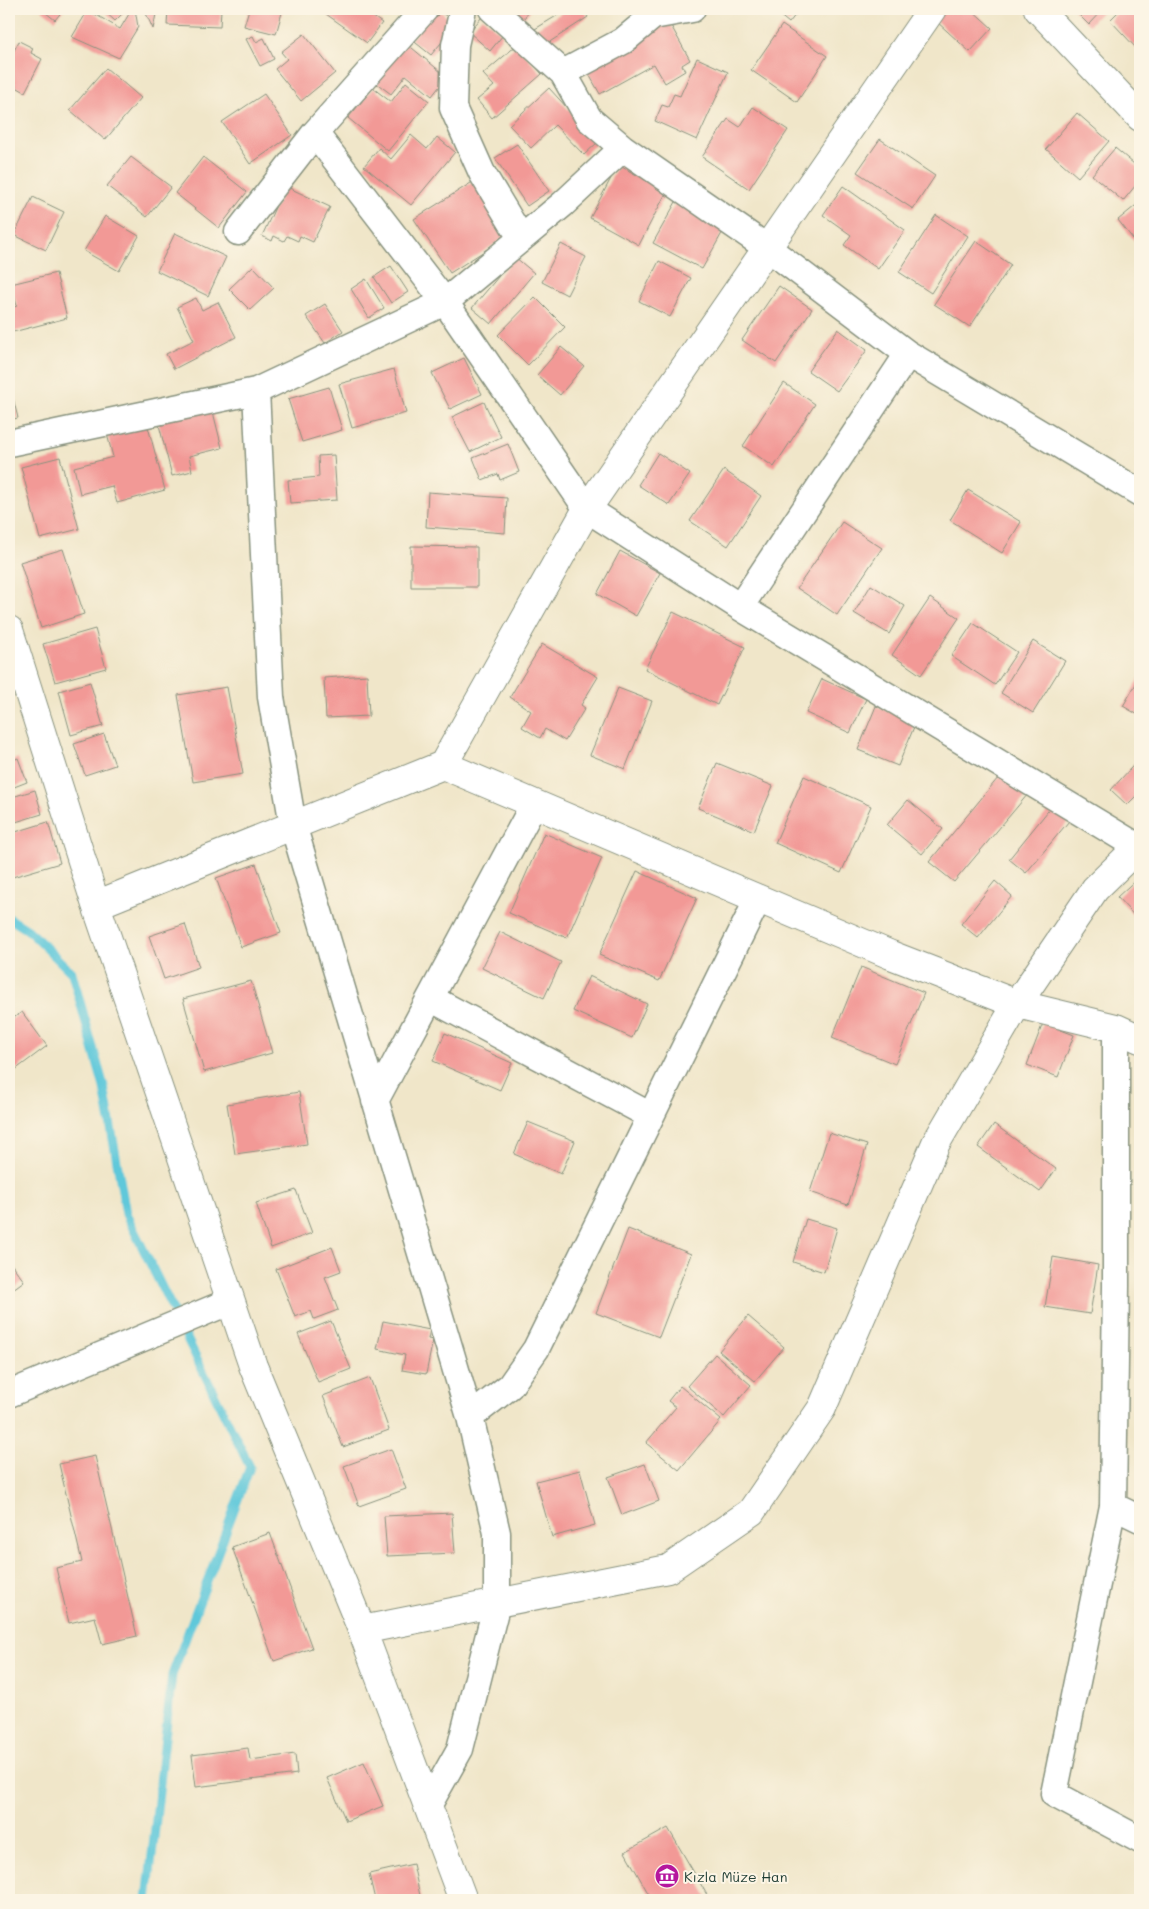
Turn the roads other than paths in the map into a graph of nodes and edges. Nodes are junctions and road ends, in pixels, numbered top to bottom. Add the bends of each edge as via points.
1 (425, 9) edge
2 (463, 9) edge
3 (492, 9) edge
4 (692, 9) edge
5 (932, 9) edge
6 (1038, 9) edge
7 (563, 73) junction
8 (1140, 116) edge
9 (315, 133) junction
10 (624, 148) junction
11 (238, 232) dead end
12 (521, 238) junction
13 (769, 249) junction
14 (444, 302) junction
15 (908, 354) junction
16 (256, 391) junction
17 (9, 443) edge
18 (1140, 493) edge
19 (587, 509) junction
20 (740, 607) junction
21 (9, 630) edge
22 (443, 765) junction
23 (534, 804) junction
24 (293, 825) junction
25 (1139, 846) edge
26 (758, 899) junction
27 (96, 905) junction
28 (430, 998) junction
29 (1017, 1004) junction
30 (1116, 1028) junction
31 (1140, 1039) edge
32 (375, 1101) junction
33 (651, 1116) junction
34 (231, 1301) junction
35 (9, 1394) edge
36 (470, 1417) junction
37 (1113, 1506) junction
38 (1140, 1519) edge
39 (497, 1603) junction
40 (362, 1630) junction
41 (428, 1806) junction
42 (1140, 1840) edge
43 (464, 1900) edge

1 - 9 street
2 - 12 street via 455,45 453,108 482,173
3 - 7 street
4 - 7 street via 652,16 623,41
5 - 13 street
6 - 8 street
7 - 10 street via 588,119
9 - 11 street
9 - 14 street
10 - 12 street via 564,204
10 - 13 street
12 - 14 street
13 - 15 street
13 - 19 street
14 - 16 street
14 - 19 street
15 - 18 street
15 - 20 street
16 - 17 street
16 - 24 street via 271,697
19 - 20 street
19 - 22 street
20 - 25 street
21 - 27 street
22 - 23 street
22 - 24 street
23 - 26 street
23 - 28 street
24 - 27 street
24 - 32 street
25 - 29 street via 1095,889
26 - 29 street
26 - 33 street
27 - 34 street
28 - 32 street
28 - 33 street
29 - 30 street
29 - 39 street via 936,1143 822,1408 751,1512 668,1569
30 - 31 street
30 - 37 street
32 - 36 street
33 - 36 street via 536,1349 510,1386
34 - 35 street
34 - 40 street via 253,1366
36 - 39 street via 497,1533
37 - 38 street
37 - 42 street via 1054,1794
39 - 40 street
39 - 41 street via 460,1749
40 - 41 street
41 - 43 street

